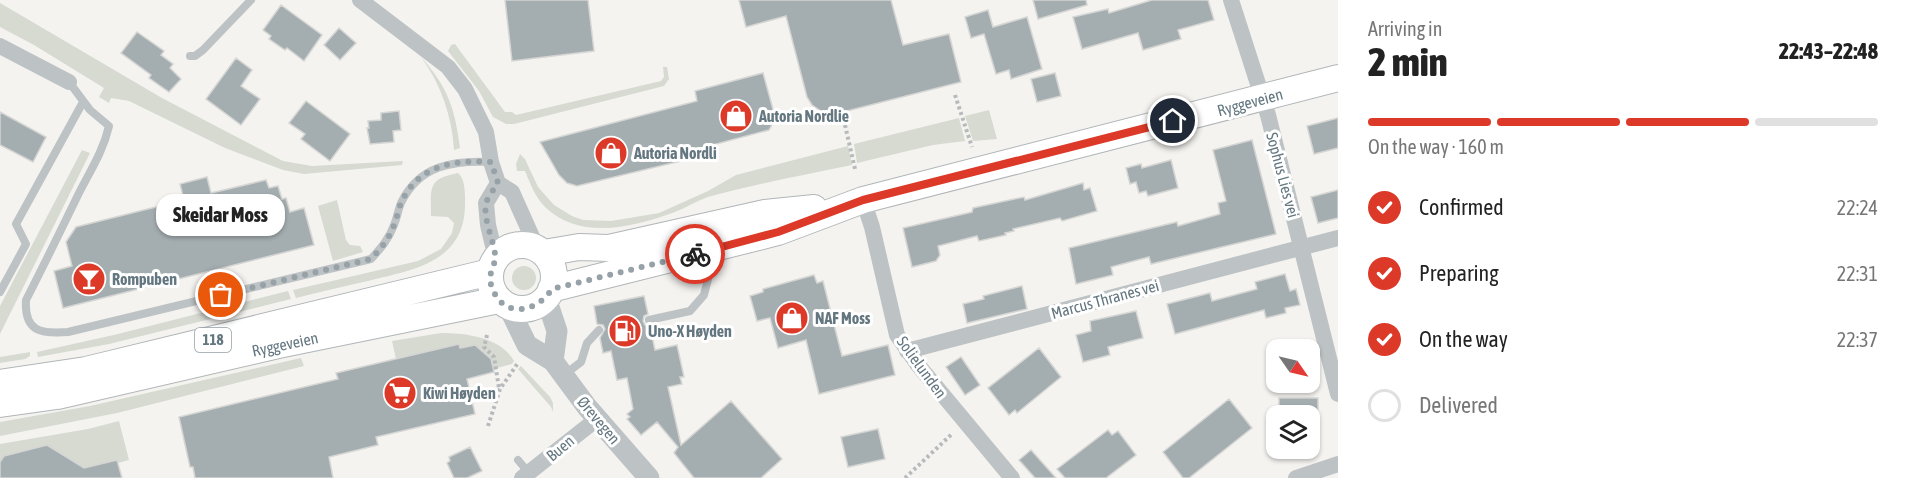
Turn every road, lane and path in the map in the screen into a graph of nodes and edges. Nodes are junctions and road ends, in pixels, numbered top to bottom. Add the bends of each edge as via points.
1 (251, 0) edge
2 (1231, 0) edge
3 (364, 1) edge
4 (0, 46) edge
5 (190, 56) dead end
6 (1338, 78) edge
7 (69, 82) joint
8 (955, 95) dead end
9 (1262, 98) junction
10 (83, 102) junction
11 (845, 125) dead end
12 (972, 147) dead end
13 (491, 162) junction
14 (855, 169) dead end
15 (498, 183) junction
16 (855, 202) junction
17 (1338, 238) edge
18 (1302, 247) junction
19 (716, 249) junction
20 (540, 251) junction
21 (493, 265) junction
22 (0, 292) edge
23 (549, 294) junction
24 (503, 303) junction
25 (649, 320) dead end
26 (598, 330) dead end
27 (487, 335) dead end
28 (907, 351) junction
29 (520, 360) dead end
30 (558, 368) junction
31 (0, 383) edge
32 (500, 389) junction
33 (1338, 394) edge
34 (0, 404) edge
35 (597, 419) junction
36 (965, 423) junction
37 (488, 426) dead end
38 (518, 460) dead end
39 (1338, 464) edge
40 (526, 476) edge
41 (648, 478) edge
42 (905, 478) edge
43 (1012, 478) edge
44 (1296, 478) edge

1 - 5 lane via 203,50
2 - 9 street, Sophus Lies vei
3 - 13 street via 448,67 465,89 486,132
4 - 7 street
6 - 9 main road, Ryggeveien / 118
7 - 10 lane
8 - 12 path
9 - 16 main road, Ryggeveien / 118
9 - 18 street, Sophus Lies vei
10 - 13 lane via 109,126 98,161 26,300 25,315 34,329 49,333 68,332 371,259 386,244 401,202 433,167 465,160
10 - 22 lane via 15,224 26,244
11 - 14 path
13 - 15 street
15 - 20 street via 512,192
15 - 21 street via 486,203
16 - 19 main road, Ryggeveien / 118 via 778,232
16 - 20 main road, Ryggeveien / 118 via 765,213 609,248 579,246
16 - 28 street, Solielunden via 872,227 897,335
17 - 18 street, Marcus Thranes vei
18 - 28 street, Marcus Thranes vei
18 - 33 street
19 - 23 main road, Ryggeveien / 118
19 - 25 lane via 704,295 690,311
20 - 21 main road, 118 via 526,245 515,246 505,250
20 - 23 main road via 554,270
21 - 24 main road via 490,282
21 - 31 main road, Ryggeveien / 118 via 304,319 86,370
23 - 24 main road, 118 via 528,309
23 - 30 street via 557,331
24 - 30 street, Ørevegen via 527,345
24 - 34 main road, Ryggeveien / 118 via 278,345 57,396
26 - 30 lane via 580,362
27 - 32 path via 484,347 494,357
28 - 36 street, Solielunden
29 - 32 path
30 - 35 street, Ørevegen
32 - 37 path
35 - 40 street, Buen
35 - 41 street, Ørevegen
36 - 42 path
36 - 43 street, Solielunden
38 - 40 lane
39 - 44 street

